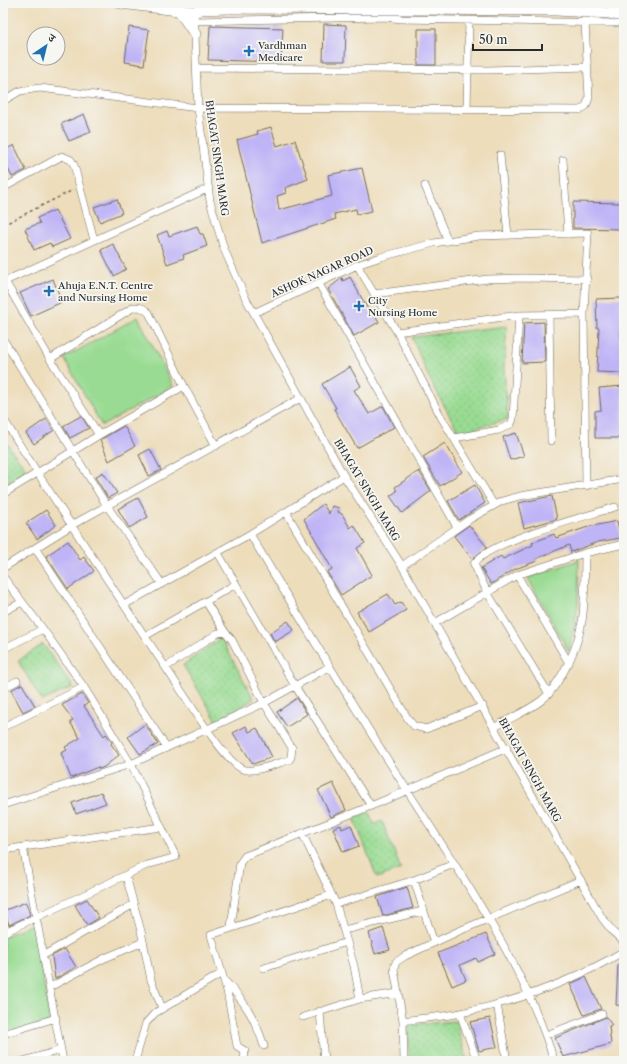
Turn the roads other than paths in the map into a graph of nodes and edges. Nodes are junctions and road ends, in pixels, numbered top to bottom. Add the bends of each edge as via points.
1 (121, 3) edge
2 (584, 3) edge
3 (178, 9) junction
4 (197, 11) edge
5 (624, 17) edge
6 (469, 20) junction
7 (586, 22) junction
8 (195, 34) junction
9 (588, 67) junction
10 (197, 68) junction
11 (469, 70) junction
12 (3, 101) edge
13 (198, 108) junction
14 (467, 108) junction
15 (500, 154) dead end
16 (563, 160) dead end
17 (425, 186) dead end
18 (3, 188) edge
19 (209, 188) junction
20 (508, 234) junction
21 (568, 234) junction
22 (94, 240) junction
23 (448, 241) junction
24 (357, 265) junction
25 (587, 279) junction
26 (4, 282) edge
27 (320, 284) junction
28 (374, 294) junction
29 (254, 313) junction
30 (549, 314) junction
31 (584, 314) junction
32 (519, 315) junction
33 (397, 332) junction
34 (3, 338) edge
35 (50, 359) junction
36 (184, 386) junction
37 (301, 398) junction
38 (3, 418) edge
39 (99, 435) junction
40 (454, 438) junction
41 (551, 441) dead end
42 (216, 446) junction
43 (73, 451) junction
44 (37, 473) junction
45 (344, 476) junction
46 (624, 479) edge
47 (586, 486) junction
48 (3, 494) edge
49 (107, 506) junction
50 (494, 506) junction
51 (616, 507) dead end
52 (286, 512) junction
53 (72, 525) junction
54 (457, 528) junction
55 (250, 534) junction
56 (624, 544) edge
57 (35, 548) junction
58 (218, 553) junction
59 (585, 553) junction
60 (402, 566) junction
61 (3, 568) edge
62 (517, 575) junction
63 (3, 577) edge
64 (162, 584) junction
65 (236, 584) junction
66 (487, 592) junction
67 (22, 602) junction
68 (206, 602) junction
69 (124, 605) junction
70 (3, 612) edge
71 (435, 623) junction
72 (43, 629) junction
73 (225, 632) junction
74 (145, 636) junction
75 (3, 649) edge
76 (569, 663) junction
77 (166, 667) junction
78 (329, 667) junction
79 (17, 681) dead end
80 (295, 686) junction
81 (84, 687) junction
82 (3, 688) edge
83 (548, 694) junction
84 (264, 703) junction
85 (483, 706) junction
86 (3, 727) edge
87 (494, 727) junction
88 (208, 730) junction
89 (167, 748) junction
90 (507, 748) junction
91 (131, 764) junction
92 (406, 790) junction
93 (3, 805) edge
94 (371, 806) junction
95 (161, 827) junction
96 (302, 833) junction
97 (22, 847) junction
98 (3, 850) edge
99 (454, 864) junction
100 (126, 876) junction
101 (414, 880) junction
102 (581, 880) junction
103 (331, 895) junction
104 (134, 904) junction
105 (336, 904) junction
106 (424, 911) junction
107 (36, 918) junction
108 (488, 920) junction
109 (3, 921) edge
110 (232, 927) junction
111 (344, 930) junction
112 (4, 932) edge
113 (143, 942) junction
114 (347, 942) junction
115 (624, 942) edge
116 (434, 943) junction
117 (624, 951) edge
118 (44, 954) junction
119 (264, 968) dead end
120 (223, 976) junction
121 (50, 987) junction
122 (398, 993) junction
123 (530, 995) junction
124 (360, 999) junction
125 (497, 1004) junction
126 (162, 1008) junction
127 (320, 1011) junction
128 (460, 1013) junction
129 (602, 1014) dead end
130 (303, 1016) dead end
131 (56, 1018) junction
132 (403, 1021) junction
133 (3, 1034) edge
134 (546, 1035) junction
135 (264, 1046) dead end
136 (61, 1050) junction
137 (23, 1061) edge
138 (63, 1061) edge
139 (135, 1061) edge
140 (244, 1061) edge
141 (324, 1061) edge
142 (404, 1061) edge
143 (477, 1061) edge
144 (507, 1061) edge
145 (554, 1061) edge

1 - 3 street
2 - 7 street
3 - 4 street
3 - 8 street
4 - 5 street, bridge via 229,8 556,10
4 - 6 street
4 - 8 street, BHAGAT SINGH MARG
5 - 7 street via 617,23
6 - 7 street
6 - 11 street
7 - 9 street
8 - 10 street, BHAGAT SINGH MARG
9 - 11 street
9 - 14 street via 589,98 586,106 580,110
10 - 11 street
10 - 13 street, BHAGAT SINGH MARG
11 - 14 street
12 - 13 street via 20,90 40,88
13 - 14 street
13 - 19 street, BHAGAT SINGH MARG
15 - 20 street
16 - 21 street
17 - 23 street
18 - 22 street via 62,156 71,160
19 - 22 street
19 - 29 street, BHAGAT SINGH MARG via 214,219 224,249
20 - 21 street, ASHOK NAGAR ROAD
20 - 23 street, ASHOK NAGAR ROAD
21 - 25 street, ASHOK NAGAR ROAD via 588,233
22 - 26 street
23 - 24 street, ASHOK NAGAR ROAD
24 - 27 street, ASHOK NAGAR ROAD
24 - 28 street
25 - 28 street via 488,279
25 - 31 street
26 - 35 street
27 - 29 street, ASHOK NAGAR ROAD
27 - 54 street
28 - 33 street
29 - 37 street, BHAGAT SINGH MARG
30 - 31 street
30 - 32 street
30 - 41 street
31 - 47 street
32 - 33 street
32 - 40 street via 511,424 499,430
33 - 40 street
34 - 43 street
35 - 36 street via 134,307 140,307 149,313
35 - 39 street
36 - 39 street
36 - 42 street
37 - 42 street
37 - 45 street, BHAGAT SINGH MARG
38 - 44 street
39 - 43 street
40 - 50 street
42 - 49 street
43 - 44 street
43 - 49 street
44 - 48 street
44 - 53 street
45 - 52 street
45 - 60 street, BHAGAT SINGH MARG
46 - 47 street
47 - 50 street via 520,496
49 - 53 street
49 - 64 street
50 - 54 street
51 - 66 street via 529,534 481,556 474,564
52 - 55 street
52 - 85 street via 414,726 426,729
53 - 57 street
53 - 69 street
54 - 60 street
55 - 58 street
55 - 78 street
56 - 59 street
57 - 61 street
57 - 89 street
58 - 64 street
58 - 65 street
59 - 62 street
59 - 76 street via 584,616 579,641
60 - 71 street, BHAGAT SINGH MARG
62 - 66 street
62 - 76 street
63 - 67 street
64 - 69 street
65 - 68 street
65 - 80 street
66 - 71 street
66 - 83 street
67 - 70 street
67 - 72 street
68 - 73 street
68 - 74 street
69 - 74 street
71 - 85 street, BHAGAT SINGH MARG
72 - 75 street
72 - 81 street
73 - 77 street via 218,633
73 - 84 street via 232,640
74 - 77 street
76 - 83 street
77 - 88 street
78 - 80 street
78 - 92 street
79 - 82 street
80 - 84 street
80 - 94 street
81 - 86 street
81 - 91 street
83 - 87 street
84 - 88 street
84 - 88 street via 292,748 289,760 250,771 245,770 235,764
85 - 87 street, BHAGAT SINGH MARG
87 - 90 street, BHAGAT SINGH MARG
88 - 89 street
89 - 91 street
90 - 92 street
90 - 102 street, BHAGAT SINGH MARG
91 - 93 street
91 - 95 street
92 - 94 street
92 - 99 street
94 - 96 street
95 - 97 street
95 - 100 street via 176,857 147,865
96 - 103 street
96 - 110 street via 245,856 240,863
97 - 98 street
97 - 107 street
99 - 101 street
99 - 108 street
100 - 104 street
100 - 107 street
101 - 105 street
101 - 106 street
102 - 108 street
102 - 115 street, BHAGAT SINGH MARG via 602,918
103 - 105 street
103 - 110 street
104 - 113 street
104 - 118 street
105 - 111 street
106 - 111 street
106 - 116 street
107 - 112 street
107 - 118 street
108 - 116 street
108 - 123 street
109 - 112 street
110 - 120 street via 213,933 210,937
111 - 114 street
113 - 121 street via 105,958
113 - 126 street via 151,980
114 - 119 street
114 - 124 street
116 - 122 street via 396,962 394,969
117 - 123 street via 610,960
118 - 121 street
120 - 126 street
120 - 135 street via 243,1000 257,1023
120 - 140 street via 237,1046 245,1051
121 - 131 street
122 - 124 street
122 - 132 street
123 - 125 street
123 - 134 street
124 - 127 street
125 - 128 street
125 - 144 street
126 - 139 street via 146,1023
127 - 130 street
127 - 141 street
128 - 132 street
128 - 143 street
129 - 134 street
131 - 133 street
131 - 136 street
132 - 142 street
134 - 145 street
136 - 137 street
136 - 138 street

